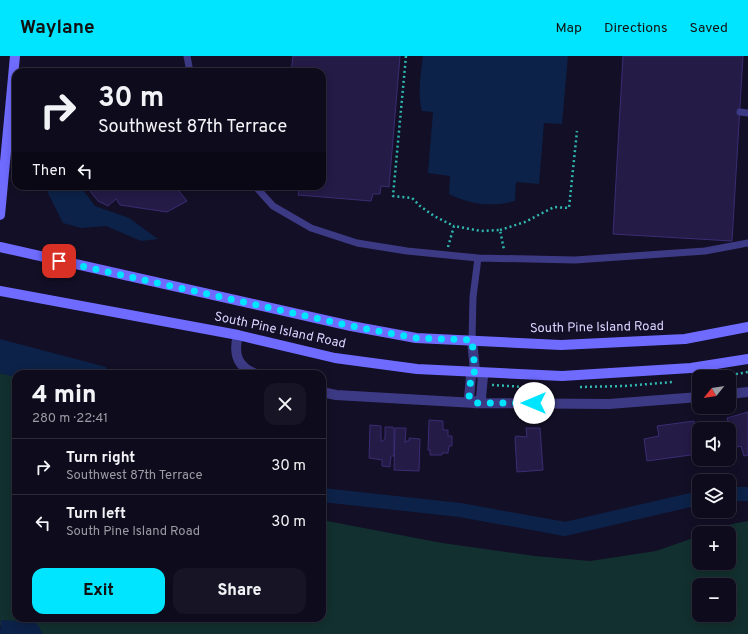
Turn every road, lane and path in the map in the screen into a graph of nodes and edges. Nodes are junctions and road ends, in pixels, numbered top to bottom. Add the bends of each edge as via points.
1 (16, 56) edge
2 (188, 56) edge
3 (406, 56) edge
4 (15, 68) edge
5 (190, 68) edge
6 (12, 96) edge
7 (740, 112) dead end
8 (748, 113) edge
9 (577, 131) dead end
10 (259, 190) edge
11 (0, 215) edge
12 (454, 226) junction
13 (500, 230) junction
14 (748, 243) edge
15 (0, 247) edge
16 (448, 248) dead end
17 (504, 252) dead end
18 (478, 258) junction
19 (0, 291) edge
20 (748, 327) edge
21 (238, 335) junction
22 (472, 340) junction
23 (748, 359) edge
24 (245, 370) edge
25 (475, 371) junction
26 (748, 392) edge
27 (326, 393) edge
28 (736, 393) edge
29 (692, 397) edge
30 (475, 403) junction

1 - 4 main road
2 - 5 lane
3 - 12 path via 393,196 412,198 434,216
6 - 11 main road
7 - 8 lane
9 - 13 path via 569,208 554,207 525,222
10 - 18 lane via 273,206 311,228 381,247
12 - 13 path via 481,231
12 - 16 path
13 - 17 path
14 - 18 lane via 705,251 574,260
15 - 22 main road, South Pine Island Road via 351,326 416,338
18 - 22 lane via 473,297
19 - 21 main road, South Pine Island Road
20 - 22 main road, South Pine Island Road via 685,339 560,345
21 - 24 street via 235,346 237,360
21 - 25 main road, South Pine Island Road via 335,358 417,369
22 - 25 street
23 - 25 main road, South Pine Island Road via 691,368 562,376
25 - 30 street via 471,376 469,398
26 - 28 street
27 - 30 street
29 - 30 street via 609,404

